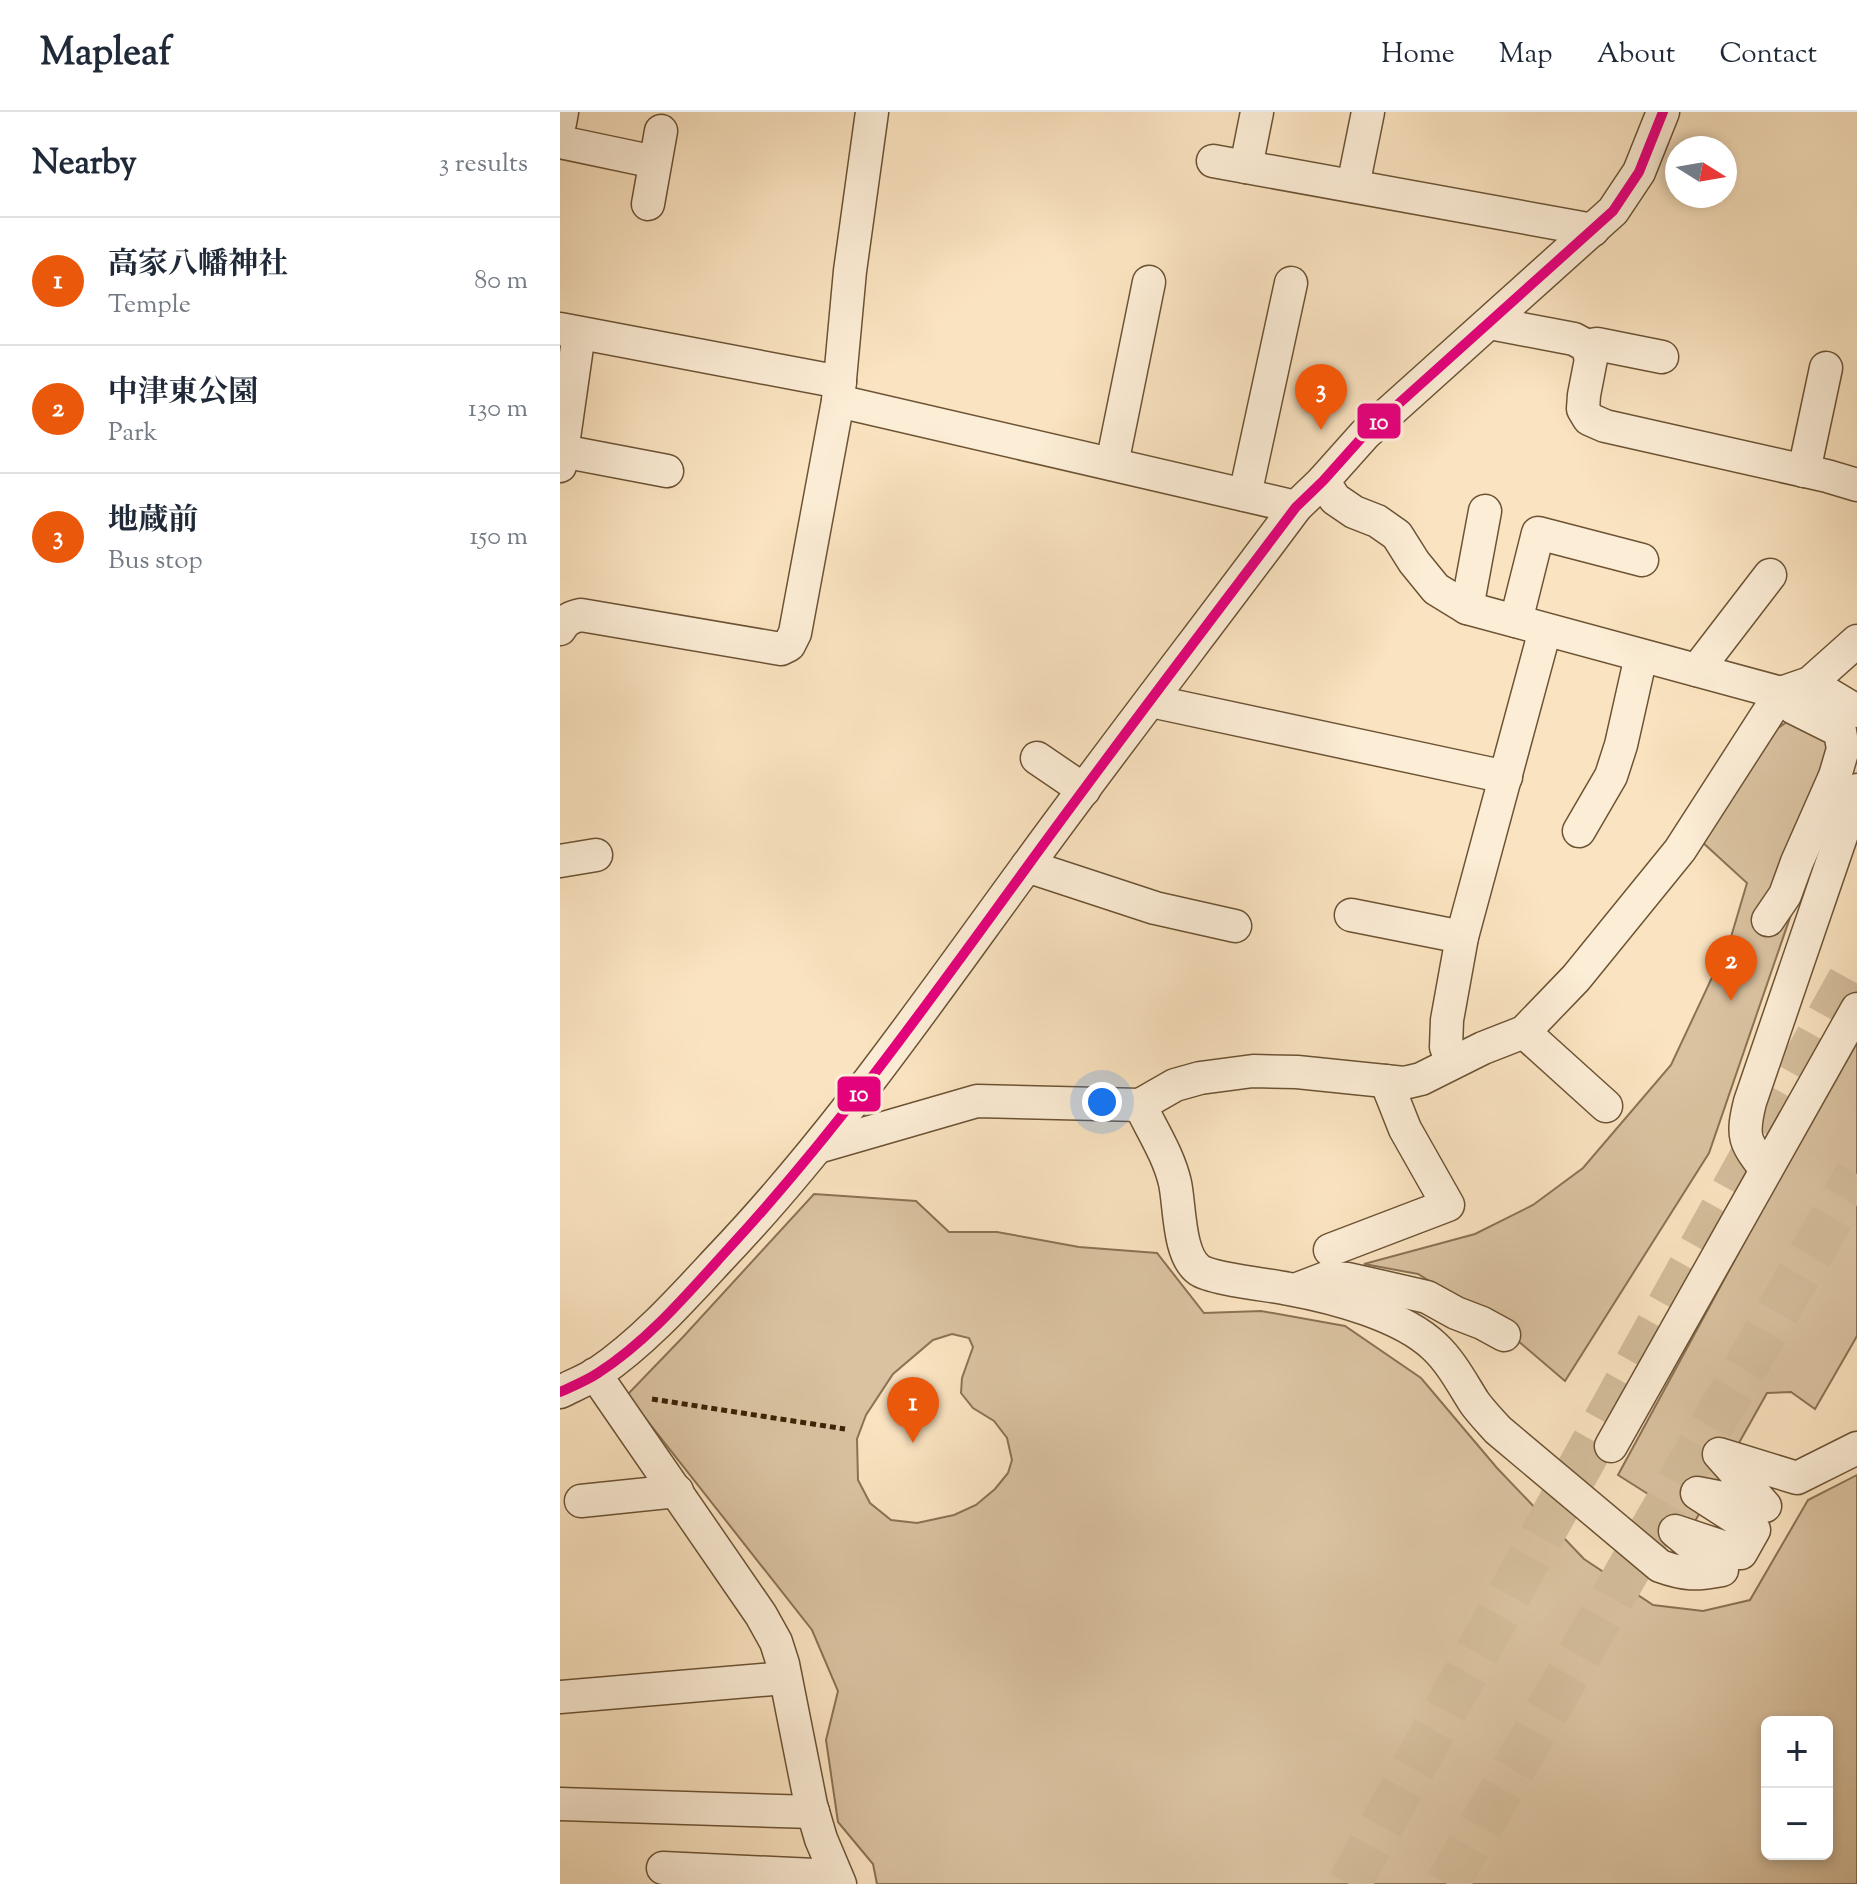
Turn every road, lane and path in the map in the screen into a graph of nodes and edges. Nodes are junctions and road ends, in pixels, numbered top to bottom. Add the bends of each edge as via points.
1 (562, 112) edge
2 (872, 112) edge
3 (1257, 112) edge
4 (1368, 112) edge
5 (1663, 112) edge
6 (560, 123) edge
7 (560, 142) edge
8 (1213, 161) dead end
9 (1246, 167) junction
10 (1353, 186) junction
11 (648, 204) dead end
12 (1593, 230) junction
13 (1149, 282) dead end
14 (1291, 283) dead end
15 (1490, 323) junction
16 (570, 331) edge
17 (1587, 346) junction
18 (1662, 357) dead end
19 (1826, 368) dead end
20 (839, 392) junction
21 (561, 458) edge
22 (1112, 464) junction
23 (667, 471) dead end
24 (1804, 471) junction
25 (1323, 481) junction
26 (1857, 485) edge
27 (1245, 495) junction
28 (1296, 507) junction
29 (1485, 511) dead end
30 (1642, 560) dead end
31 (1770, 575) dead end
32 (1467, 608) junction
33 (561, 621) edge
34 (1531, 625) junction
35 (1857, 641) edge
36 (1641, 656) junction
37 (1697, 670) junction
38 (1795, 688) junction
39 (1151, 701) junction
40 (1857, 711) edge
41 (1037, 758) dead end
42 (1506, 777) junction
43 (1084, 790) junction
44 (1857, 790) edge
45 (1579, 831) dead end
46 (596, 855) dead end
47 (560, 861) edge
48 (1027, 866) junction
49 (1351, 915) dead end
50 (1768, 920) dead end
51 (1235, 926) dead end
52 (1462, 937) junction
53 (1857, 1009) edge
54 (1524, 1032) junction
55 (1452, 1063) junction
56 (1386, 1081) junction
57 (1140, 1105) junction
58 (1606, 1106) dead end
59 (818, 1147) junction
60 (1766, 1170) junction
61 (1330, 1250) dead end
62 (1295, 1290) junction
63 (1504, 1335) dead end
64 (602, 1383) junction
65 (560, 1392) edge
66 (845, 1429) dead end
67 (1611, 1446) dead end
68 (1857, 1448) edge
69 (677, 1491) junction
70 (581, 1501) dead end
71 (785, 1678) junction
72 (560, 1697) edge
73 (560, 1804) edge
74 (813, 1812) junction
75 (663, 1868) dead end
76 (838, 1880) edge

1 - 6 street
2 - 20 street
3 - 9 street
4 - 10 street
5 - 12 street via 1639,172
7 - 11 street via 658,146
8 - 9 street
9 - 10 street
10 - 12 street
12 - 15 street
13 - 22 street
14 - 27 street
15 - 17 street
15 - 25 street via 1365,434
16 - 20 street
16 - 21 street
17 - 18 street
17 - 24 street via 1591,359 1583,409 1589,419
19 - 24 street
20 - 22 street
20 - 33 street via 789,645 781,649 581,615
21 - 23 street
22 - 27 street
24 - 26 street
25 - 28 street
25 - 32 street via 1335,499 1397,535 1436,589
27 - 28 street
28 - 39 street
29 - 32 street
30 - 34 street via 1538,533
31 - 37 street
32 - 34 street
34 - 36 street
34 - 42 street
35 - 38 street
36 - 37 street
36 - 45 street via 1611,776
37 - 38 street
38 - 40 street via 1837,698
38 - 50 street via 1794,708 1840,731 1843,749 1785,895
38 - 54 street via 1680,850 1576,978
39 - 42 street
39 - 43 street
41 - 43 street
42 - 52 street
43 - 48 street
44 - 60 street via 1745,1120 1747,1144
46 - 47 street
48 - 51 street via 1155,908
48 - 59 street
49 - 52 street
52 - 55 street via 1447,1020 1446,1047
53 - 60 street
54 - 55 street
54 - 58 street
55 - 56 street via 1421,1079
56 - 57 street via 1253,1071 1175,1085
56 - 61 street via 1405,1129 1448,1205
57 - 59 street via 977,1101
57 - 62 street via 1175,1181 1188,1257 1199,1270 1217,1276
59 - 64 street
60 - 67 street
62 - 63 street via 1326,1278 1348,1279 1427,1297
62 - 68 street via 1358,1306 1436,1347 1498,1430 1644,1555 1680,1573 1722,1570 1675,1531 1741,1553 1754,1530 1697,1493 1765,1506 1719,1454 1797,1478
64 - 65 street
64 - 66 path
64 - 69 street
69 - 70 street
69 - 71 street via 761,1615 776,1642
71 - 72 street
71 - 74 street
73 - 74 street
74 - 76 street
75 - 76 street

